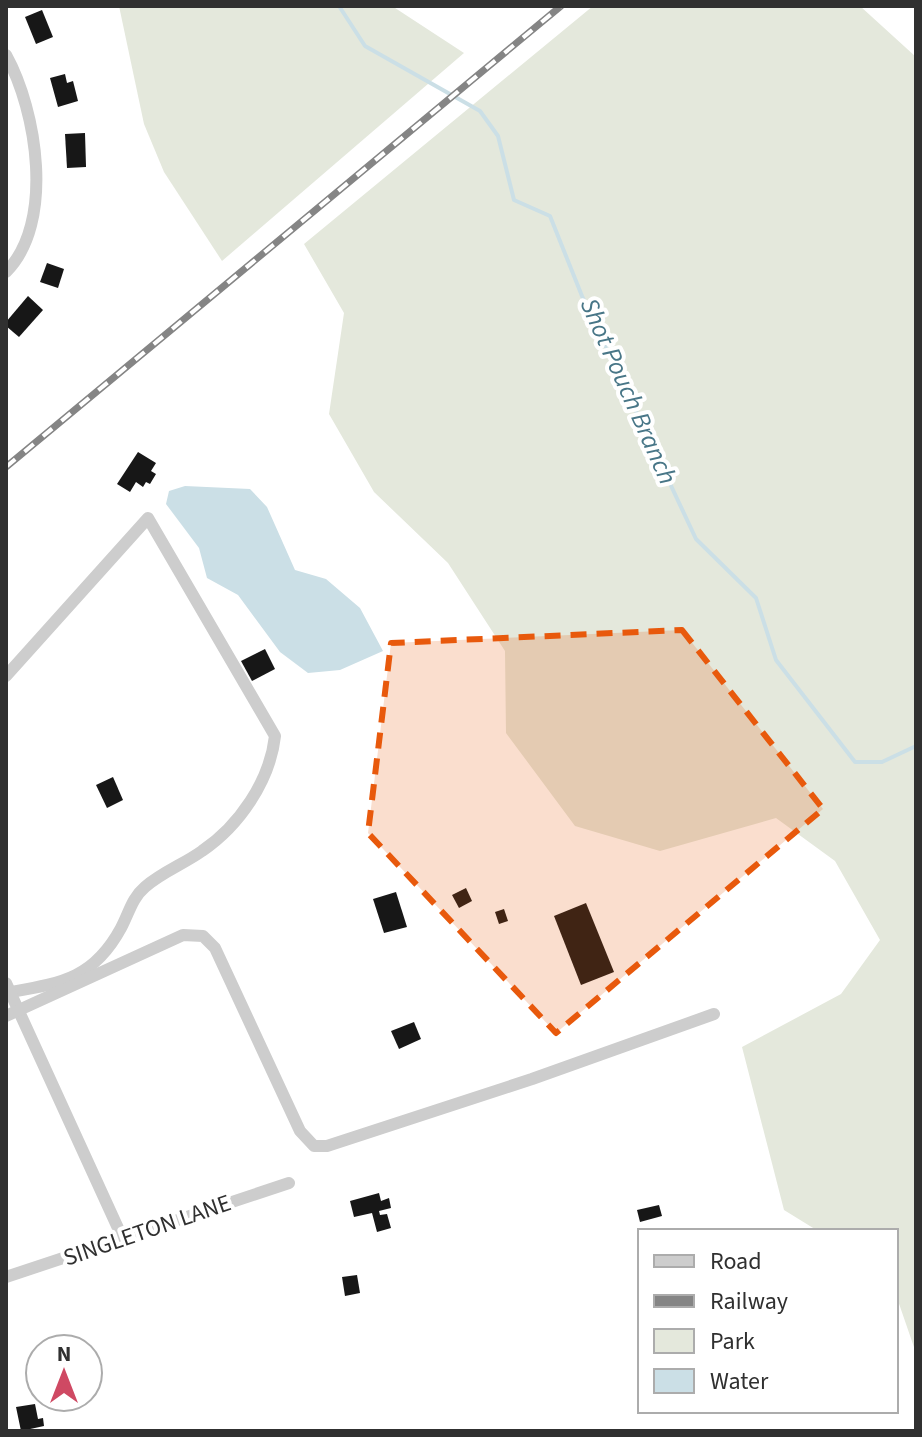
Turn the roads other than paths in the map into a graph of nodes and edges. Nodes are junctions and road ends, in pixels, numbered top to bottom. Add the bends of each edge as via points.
1 (6, 55) edge
2 (6, 272) edge
3 (6, 676) edge
4 (8, 987) edge
5 (20, 1010) junction
6 (714, 1014) dead end
7 (6, 1016) edge
8 (289, 1183) dead end
9 (123, 1239) junction
10 (6, 1277) edge

1 - 2 street via 30,122 37,171 27,236
3 - 4 street via 148,518 275,736 263,780 227,831 136,896 100,961 54,984
4 - 5 street
5 - 6 street via 183,935 203,936 215,948 300,1131 314,1146 532,1079
5 - 7 street
5 - 9 street
8 - 9 street, SINGLETON LANE
9 - 10 street, SINGLETON LANE

